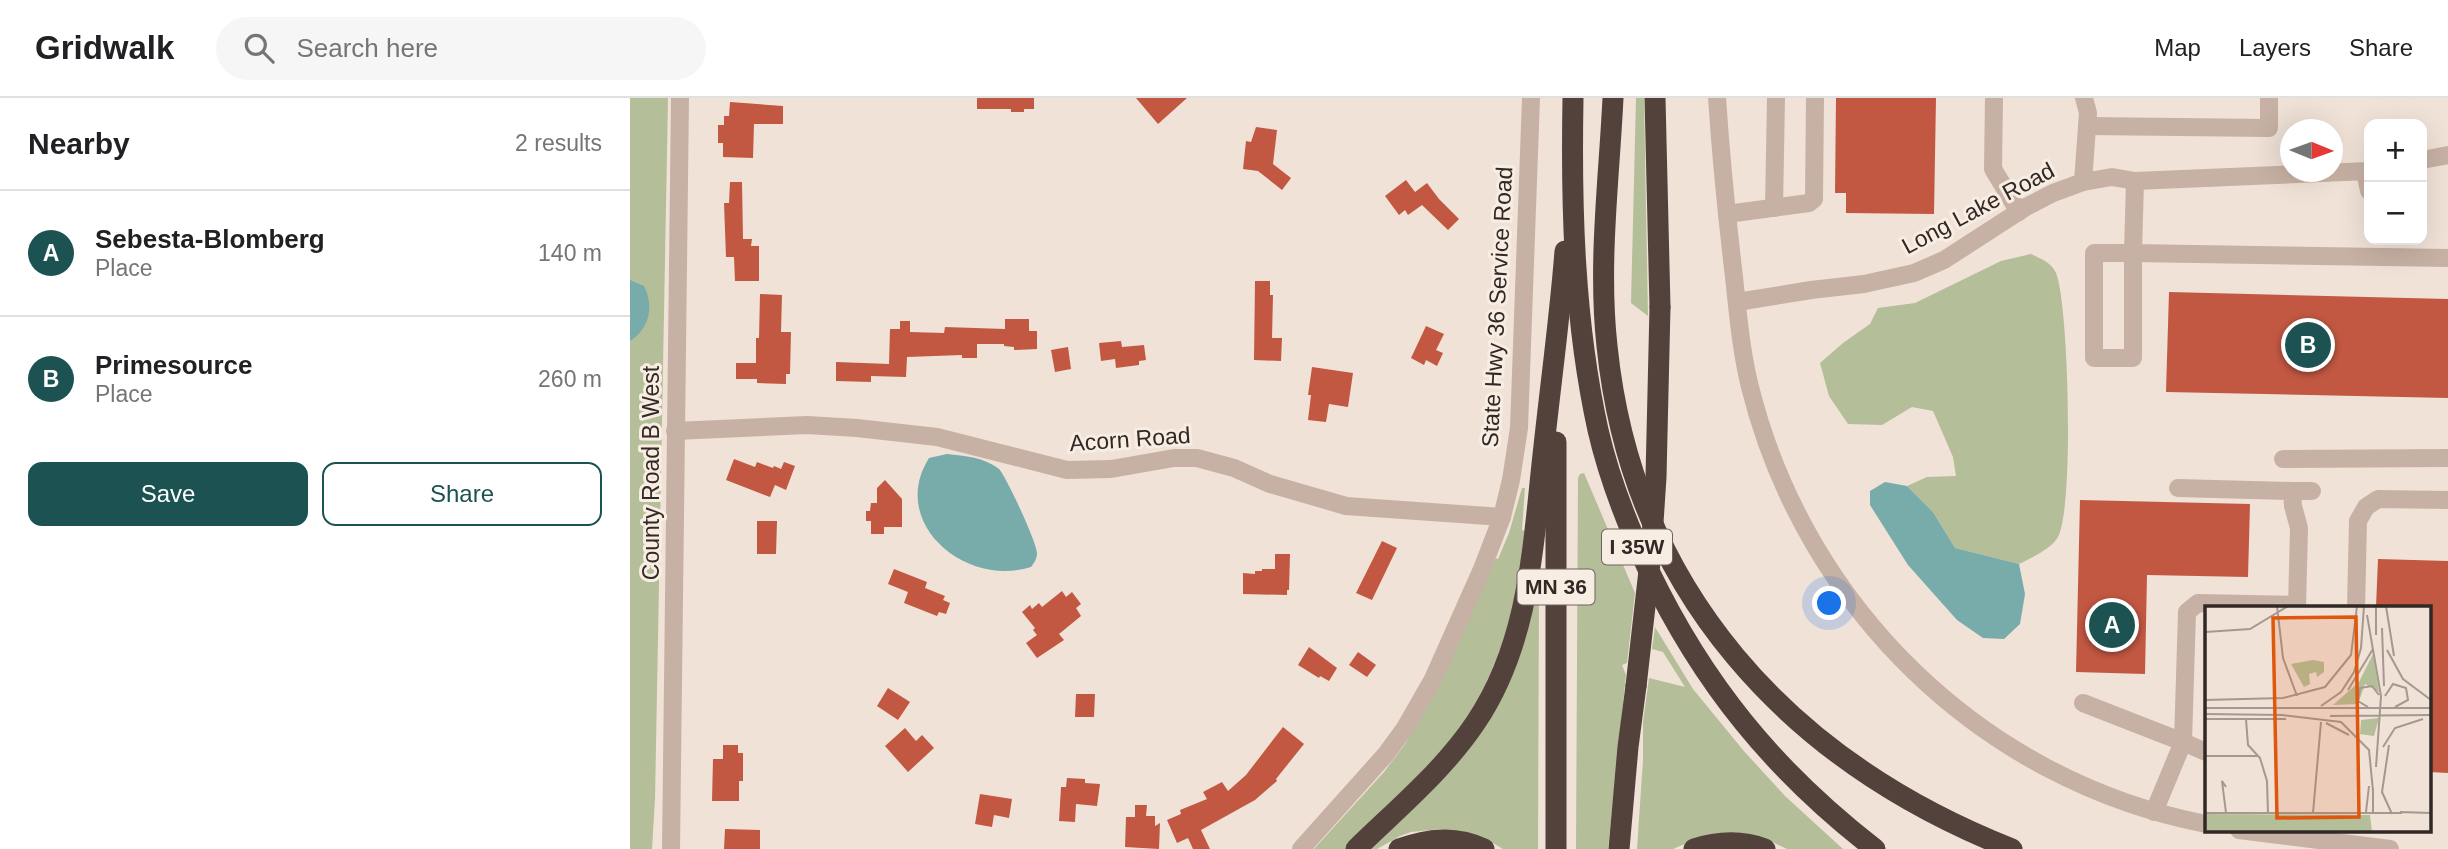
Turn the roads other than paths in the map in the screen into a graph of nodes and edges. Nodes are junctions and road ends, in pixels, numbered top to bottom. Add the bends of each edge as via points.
1 (680, 98) edge
2 (1531, 98) edge
3 (1573, 98) edge
4 (1613, 98) edge
5 (1655, 98) edge
6 (1717, 98) edge
7 (1776, 98) edge
8 (1815, 98) edge
9 (1994, 98) edge
10 (2084, 98) edge
11 (2269, 98) edge
12 (2087, 127) junction
13 (2448, 155) edge
14 (2427, 159) edge
15 (1572, 166) junction
16 (2364, 172) edge
17 (2135, 181) junction
18 (2083, 182) junction
19 (1774, 208) junction
20 (2020, 212) junction
21 (1727, 214) junction
22 (2384, 245) edge
23 (2133, 253) junction
24 (2388, 257) junction
25 (2448, 258) edge
26 (1737, 302) junction
27 (1559, 325) junction
28 (675, 430) junction
29 (2448, 458) edge
30 (2283, 459) dead end
31 (2178, 488) dead end
32 (2292, 491) junction
33 (2312, 491) dead end
34 (2448, 500) edge
35 (1502, 517) junction
36 (2297, 606) edge
37 (2356, 606) edge
38 (2083, 703) dead end
39 (2183, 743) junction
40 (2205, 751) edge
41 (2154, 812) junction
42 (2205, 824) edge
43 (2265, 832) edge
44 (2291, 834) edge
45 (2351, 838) edge
46 (671, 849) edge
47 (1301, 849) edge
48 (1356, 849) edge
49 (1399, 849) edge
50 (1484, 849) edge
51 (1556, 849) edge
52 (1619, 849) edge
53 (1695, 849) edge
54 (1765, 849) edge
55 (1875, 849) edge
56 (2012, 849) edge
57 (2390, 849) edge

1 - 28 street, County Road B West
2 - 35 street, State Hwy 36 Service Road via 1519,428
3 - 15 highway, I 35W
4 - 56 highway, I 35W via 1604,280 1607,346 1612,386 1642,501 1666,550 1714,628 1745,668 1802,726 1887,788
5 - 52 highway, bridge via 1660,307 1656,477
6 - 21 street
7 - 19 street
8 - 19 street via 1814,199
9 - 20 street via 1993,169
10 - 12 street
11 - 12 street via 2269,128
12 - 18 street
13 - 14 street
15 - 27 highway, MN 36
15 - 55 highway, I 35W via 1577,281 1588,382 1629,528 1672,619 1728,703 1790,774
16 - 17 street, Long Lake Road
17 - 18 street, Long Lake Road via 2112,177
17 - 23 street
18 - 20 street, Long Lake Road
19 - 21 street
20 - 26 street, Long Lake Road via 1944,260 1914,273
21 - 26 street
22 - 24 street
23 - 23 street via 2094,253 2094,358 2133,358
23 - 24 street
24 - 25 street
26 - 41 street via 1750,386 1781,481 1820,557 1870,626 1929,687 1996,738 2070,780
27 - 48 highway via 1527,585 1508,662 1456,749
27 - 51 highway, MN 36
28 - 35 street, Acorn Road via 807,425 857,428 937,437 1068,470 1197,458 1346,506
28 - 46 street, County Road B West
29 - 30 street
31 - 32 street
32 - 33 street
32 - 36 street via 2299,528
34 - 37 street via 2378,499 2366,507 2358,521
35 - 47 street, State Hwy 36 Service Road via 1433,679 1405,728
36 - 39 street via 2198,603 2187,612
38 - 39 street
39 - 40 street
39 - 41 street
41 - 42 street
43 - 44 street
44 - 45 street
45 - 57 street
49 - 50 highway via 1441,839
53 - 54 highway via 1724,842

